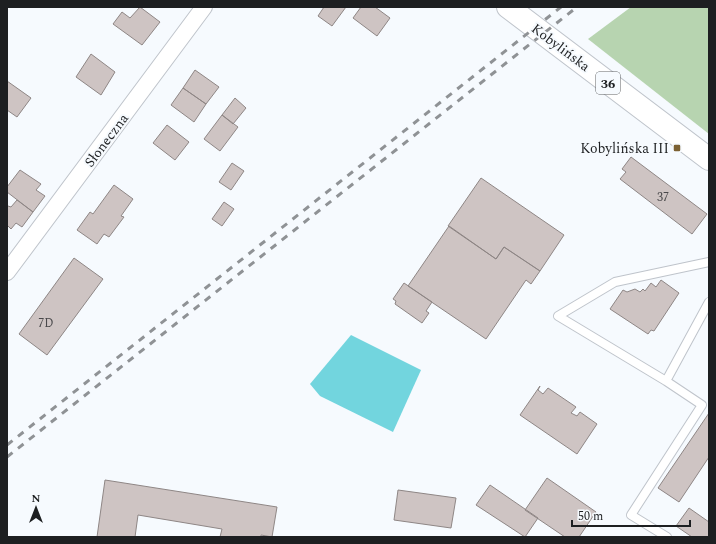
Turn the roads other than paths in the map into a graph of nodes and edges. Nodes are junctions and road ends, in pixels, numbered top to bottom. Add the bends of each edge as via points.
1 (204, 7) edge
2 (508, 7) edge
3 (709, 159) edge
4 (709, 262) edge
5 (7, 272) edge
6 (709, 302) edge
7 (666, 381) junction
8 (667, 537) edge

1 - 5 street, Słoneczna
2 - 3 main road, Kobylińska / 36
4 - 7 lane via 616,282 558,316
6 - 7 lane
7 - 8 lane via 702,405 630,515

